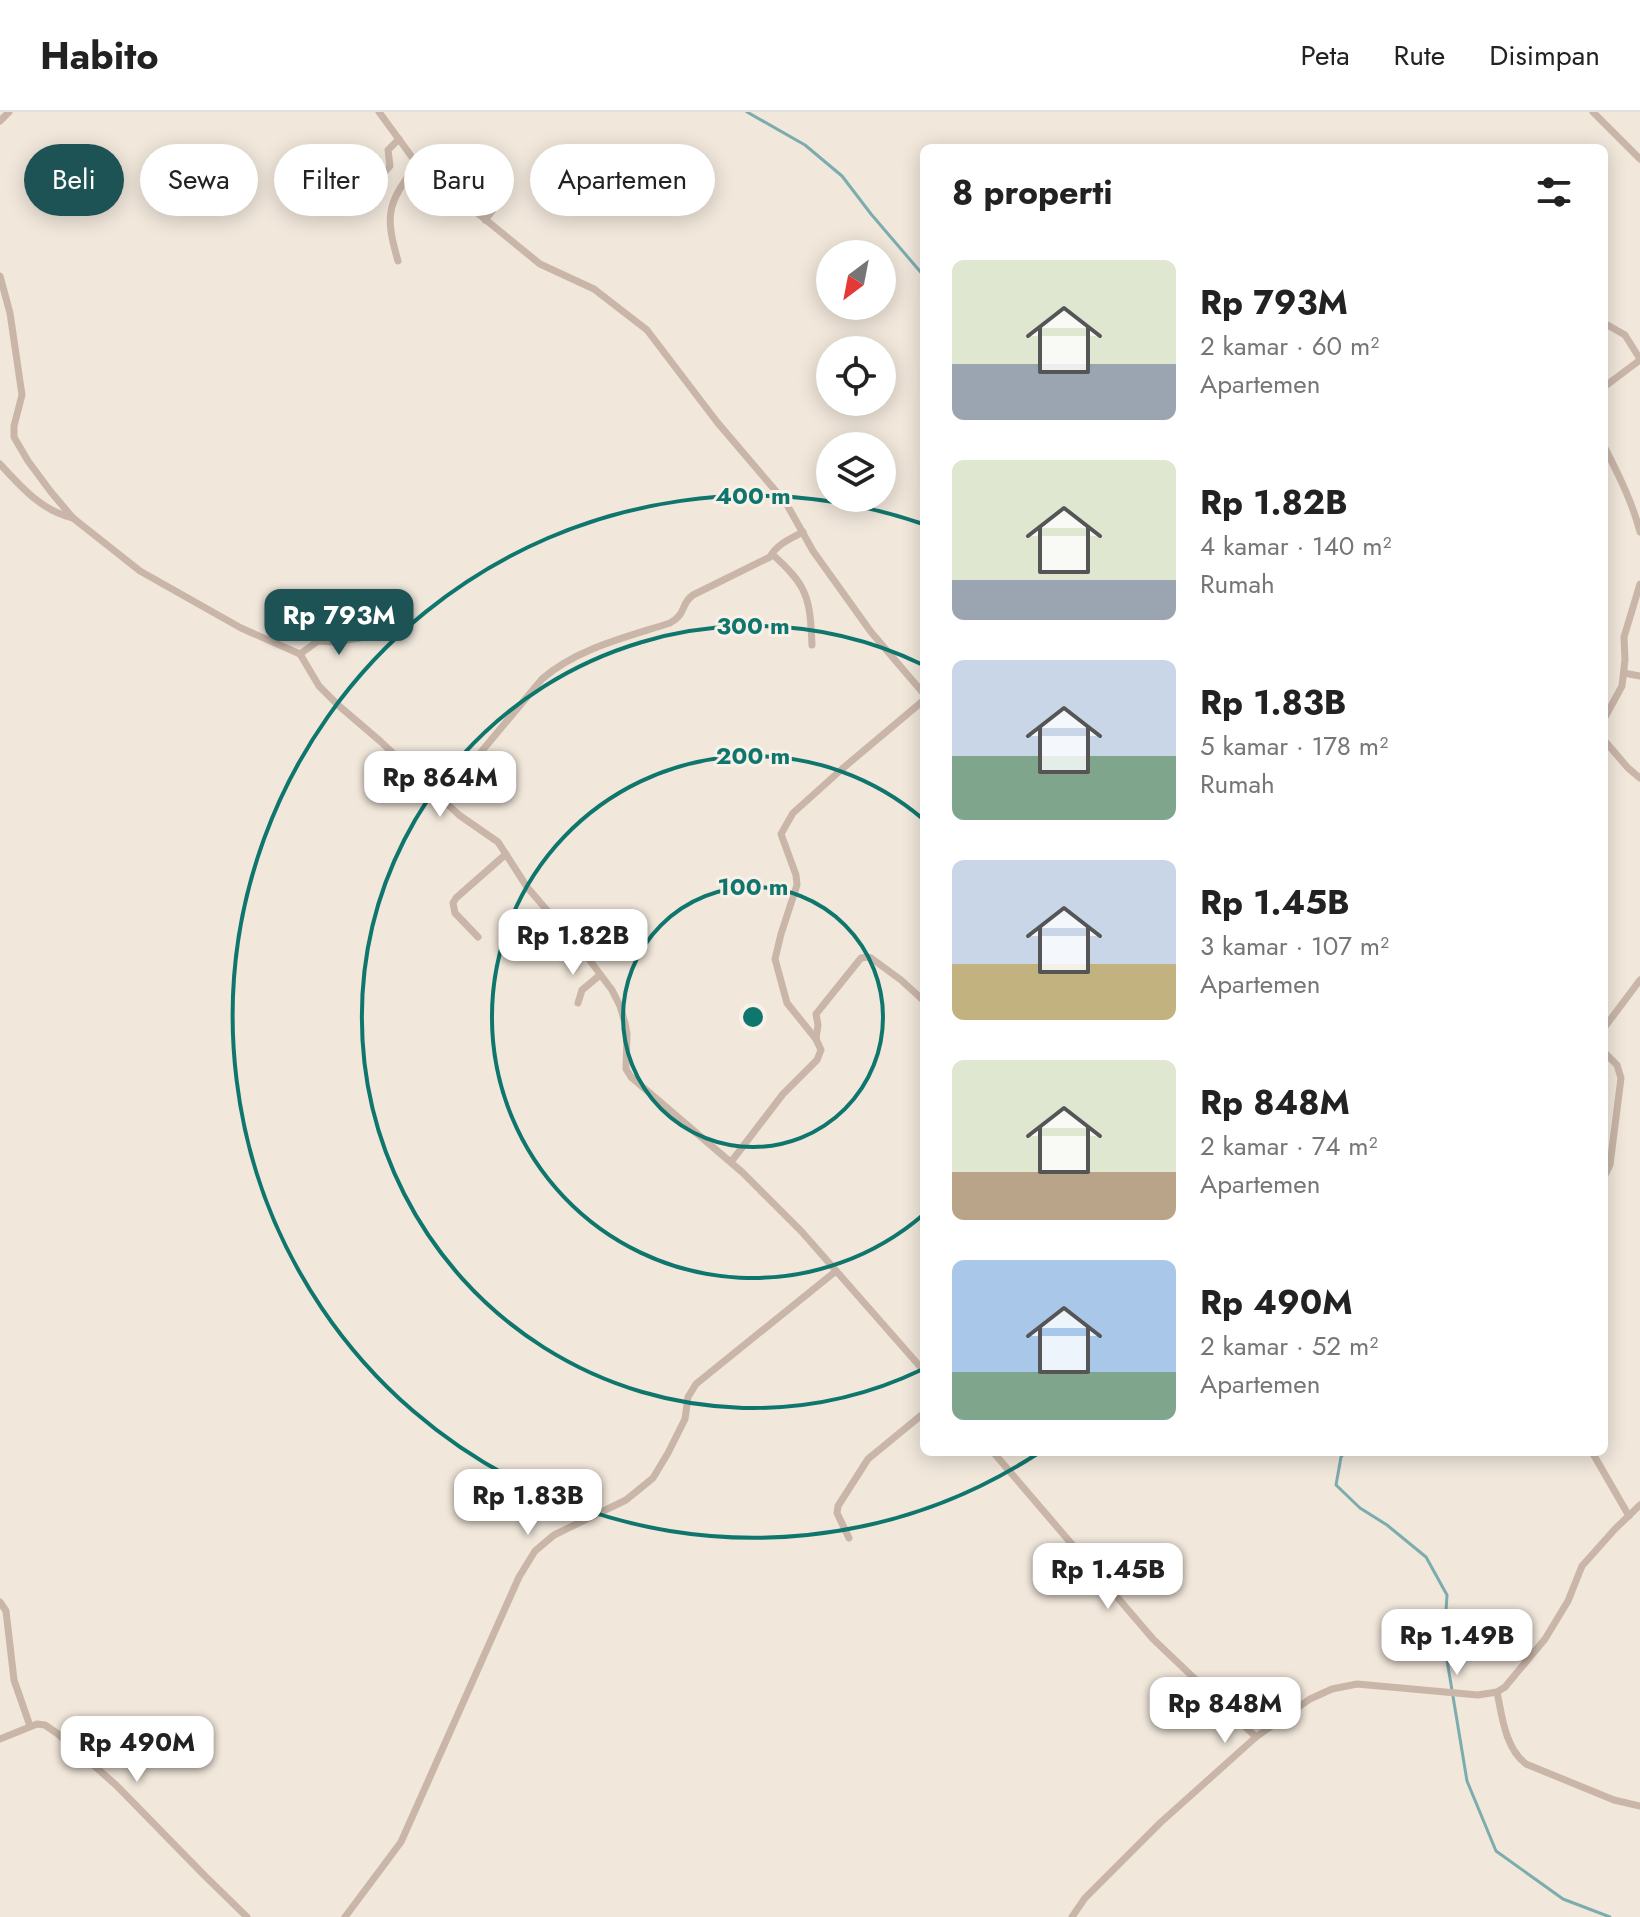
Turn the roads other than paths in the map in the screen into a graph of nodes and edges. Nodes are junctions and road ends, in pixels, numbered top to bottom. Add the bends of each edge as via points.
1 (9, 112) edge
2 (379, 112) edge
3 (1593, 112) edge
4 (0, 121) edge
5 (399, 139) junction
6 (404, 146) edge
7 (388, 150) edge
8 (1640, 159) edge
9 (404, 184) edge
10 (480, 216) edge
11 (488, 216) edge
12 (485, 220) junction
13 (398, 261) dead end
14 (0, 276) edge
15 (1608, 325) edge
16 (1640, 360) edge
17 (1608, 384) edge
18 (1608, 454) edge
19 (0, 464) edge
20 (73, 518) junction
21 (803, 532) junction
22 (1640, 532) edge
23 (772, 554) junction
24 (1640, 584) edge
25 (366, 637) dead end
26 (812, 645) dead end
27 (300, 654) junction
28 (1624, 673) junction
29 (1640, 676) edge
30 (920, 689) edge
31 (920, 703) edge
32 (1608, 712) edge
33 (1608, 745) edge
34 (1640, 778) edge
35 (441, 800) junction
36 (506, 854) junction
37 (478, 937) dead end
38 (600, 975) junction
39 (1640, 980) edge
40 (920, 997) edge
41 (578, 1003) dead end
42 (1608, 1023) edge
43 (816, 1039) junction
44 (1608, 1056) edge
45 (731, 1162) junction
46 (1608, 1169) edge
47 (836, 1271) junction
48 (920, 1366) edge
49 (920, 1416) edge
50 (996, 1456) edge
51 (1594, 1456) edge
52 (1640, 1505) edge
53 (1629, 1516) junction
54 (849, 1538) dead end
55 (0, 1602) edge
56 (1497, 1692) junction
57 (30, 1726) junction
58 (1256, 1737) junction
59 (0, 1739) edge
60 (1640, 1806) edge
61 (247, 1917) edge
62 (345, 1917) edge
63 (1072, 1917) edge

1 - 4 street
2 - 5 street
3 - 8 street
5 - 6 street
5 - 7 street
9 - 13 street via 390,206
10 - 12 street
11 - 12 street
12 - 21 street via 540,264 598,291 647,330 786,503
14 - 20 street via 20,368 22,395 14,437
15 - 16 street via 1625,335
16 - 17 street
18 - 22 street
19 - 20 street via 29,496
20 - 27 street via 140,571 241,628
21 - 23 street
21 - 30 street via 871,632
23 - 26 street via 806,593
23 - 35 street via 693,595 670,623 555,668
24 - 28 street via 1624,637
25 - 27 street via 318,641
27 - 35 street via 322,689
28 - 29 street
28 - 32 street
31 - 43 street via 793,813 781,834 797,885 775,959 787,1003
33 - 34 street
35 - 36 street via 498,842
36 - 37 street via 454,901 455,913
36 - 38 street
38 - 41 street via 582,990
38 - 45 street via 623,1014 631,1077
39 - 42 street
40 - 43 street via 871,958 861,958 816,1014
43 - 45 street via 821,1050 817,1060 783,1094
44 - 46 street via 1621,1078
45 - 47 street
47 - 48 street
47 - 62 street via 696,1384 685,1419 653,1478 626,1500 554,1535 535,1551 401,1842
49 - 54 street via 868,1459 838,1506
50 - 58 street via 1153,1639
51 - 53 street
52 - 53 street
53 - 56 street via 1582,1566 1545,1639
55 - 57 street via 6,1611 14,1680
56 - 58 street via 1478,1695 1357,1684 1310,1699
56 - 60 street via 1518,1758
57 - 59 street
57 - 61 street via 45,1725 76,1749
58 - 63 street via 1151,1832

